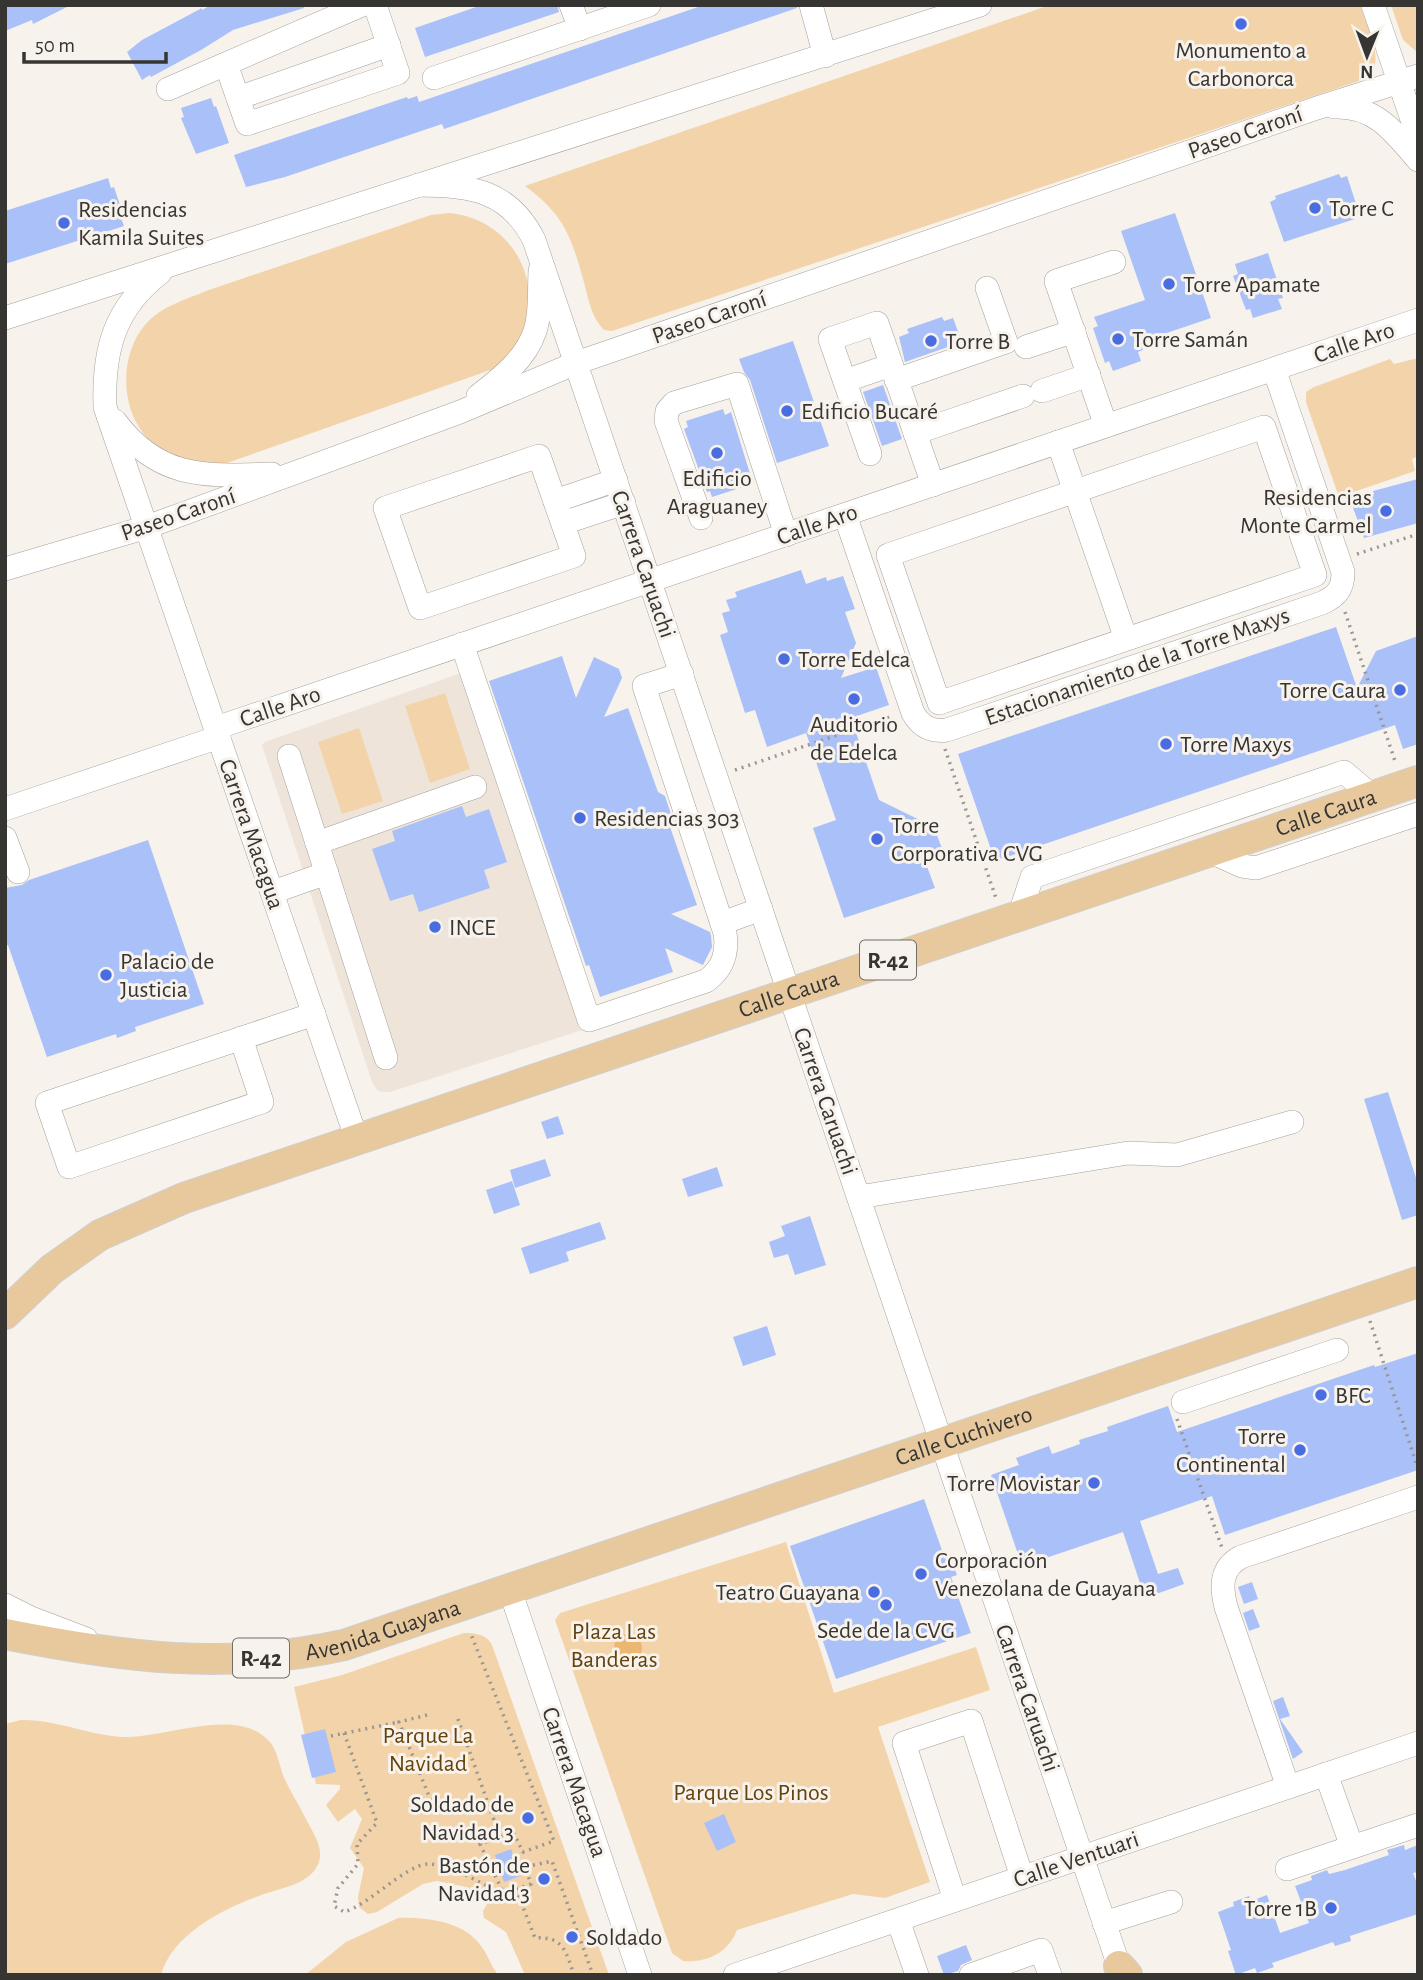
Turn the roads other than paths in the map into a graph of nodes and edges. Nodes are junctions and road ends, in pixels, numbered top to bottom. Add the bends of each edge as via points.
1 (362, 5) edge
2 (375, 5) edge
3 (571, 5) edge
4 (649, 5) edge
5 (811, 5) edge
6 (980, 5) edge
7 (1373, 5) edge
8 (580, 29) junction
9 (825, 56) junction
10 (226, 64) junction
11 (434, 78) dead end
12 (1408, 79) edge
13 (168, 89) dead end
14 (1317, 108) junction
15 (1418, 137) edge
16 (1418, 160) edge
17 (418, 185) junction
18 (540, 258) junction
19 (1114, 262) dead end
20 (171, 264) junction
21 (987, 288) dead end
22 (5, 318) edge
23 (1418, 320) edge
24 (1074, 331) junction
25 (1026, 347) dead end
26 (576, 363) junction
27 (1273, 369) junction
28 (894, 372) junction
29 (1089, 375) junction
30 (845, 380) junction
31 (105, 407) junction
32 (460, 412) junction
33 (1106, 426) junction
34 (915, 433) junction
35 (1058, 442) junction
36 (870, 454) dead end
37 (294, 473) junction
38 (616, 480) junction
39 (933, 485) junction
40 (1075, 491) junction
41 (555, 501) junction
42 (624, 503) junction
43 (845, 514) junction
44 (701, 518) dead end
45 (563, 523) junction
46 (147, 527) junction
47 (786, 535) junction
48 (5, 569) edge
49 (650, 581) junction
50 (1126, 639) junction
51 (462, 644) junction
52 (681, 674) junction
53 (218, 733) junction
54 (289, 755) dead end
55 (1410, 783) edge
56 (475, 787) dead end
57 (1372, 796) junction
58 (5, 809) edge
59 (1418, 814) edge
60 (5, 838) edge
61 (317, 843) junction
62 (1209, 851) junction
63 (18, 872) dead end
64 (327, 873) junction
65 (272, 892) junction
66 (761, 909) junction
67 (1011, 918) junction
68 (722, 923) junction
69 (790, 993) junction
70 (314, 1014) junction
71 (241, 1038) junction
72 (386, 1058) dead end
73 (1292, 1122) dead end
74 (357, 1140) junction
75 (859, 1197) junction
76 (1418, 1282) edge
77 (5, 1314) edge
78 (1299, 1322) junction
79 (1224, 1348) junction
80 (1338, 1350) dead end
81 (1311, 1359) junction
82 (1237, 1384) junction
83 (1178, 1405) road end
84 (942, 1443) junction
85 (1418, 1497) edge
86 (510, 1590) junction
87 (5, 1605) edge
88 (5, 1634) edge
89 (144, 1657) junction
90 (1418, 1743) edge
91 (1326, 1774) junction
92 (1288, 1787) junction
93 (1418, 1825) edge
94 (1352, 1847) junction
95 (1082, 1857) junction
96 (1287, 1869) dead end
97 (1022, 1877) junction
98 (955, 1900) junction
99 (1171, 1902) dead end
100 (898, 1920) junction
101 (1104, 1923) junction
102 (1123, 1972) edge
103 (640, 1975) edge
104 (735, 1975) edge
105 (917, 1975) edge
106 (971, 1975) edge
107 (1049, 1975) edge

1 - 10 street
2 - 10 street via 389,45 238,98
3 - 8 street
4 - 8 street
5 - 9 street
6 - 9 street
7 - 12 street
8 - 11 street
9 - 17 street
10 - 13 street
12 - 14 street, Paseo Caroní
12 - 15 street
14 - 16 street via 1363,110 1392,130
14 - 26 street, Paseo Caroní
17 - 18 street, Carrera Caruachi via 469,188 512,207 525,221
17 - 20 street
18 - 26 street, Carrera Caruachi
18 - 32 street via 538,310 530,342 505,374
19 - 24 street via 1056,281
20 - 22 street
20 - 31 street, Carrera Macagua via 140,288 124,309 108,356
21 - 28 street via 1006,342
23 - 27 street, Calle Aro
24 - 25 street
24 - 29 street
26 - 32 street, Paseo Caroní
26 - 38 street, Carrera Caruachi
27 - 33 street, Calle Aro
27 - 43 street, Estacionamiento de la Torre Maxys via 1343,577 1338,593 1322,603 942,731 932,730 922,726 912,709
28 - 30 street
28 - 30 street via 877,323 830,339
28 - 34 street
29 - 33 street
29 - 34 street
30 - 36 street
31 - 37 street via 128,437 165,464 221,475
31 - 46 street, Carrera Macagua
32 - 37 street, Paseo Caroní
33 - 35 street, Calle Aro
34 - 39 street
35 - 39 street, Calle Aro
35 - 40 street
37 - 46 street, Paseo Caroní
38 - 41 street
38 - 42 street, Carrera Caruachi
39 - 43 street, Calle Aro
40 - 50 street
40 - 50 street via 888,555 939,703
40 - 50 street via 1264,427 1298,525 1315,575
41 - 45 street
41 - 45 street via 539,456 385,508 420,608 574,555
42 - 45 street
42 - 49 street, Carrera Caruachi
43 - 47 street, Calle Aro
44 - 47 street via 666,421 667,411 674,403 737,384
46 - 48 street, Paseo Caroní
46 - 53 street, Carrera Macagua
47 - 49 street, Calle Aro
49 - 51 street, Calle Aro
49 - 52 street, Carrera Caruachi
51 - 53 street, Calle Aro
51 - 68 street via 589,1020 713,976 726,948
52 - 66 street, Carrera Caruachi
52 - 68 street via 644,686
53 - 58 street, Calle Aro
53 - 65 street, Carrera Macagua
54 - 61 street
55 - 57 main road, Calle Caura / R-42
56 - 61 street
57 - 62 main road, Calle Caura / R-42
57 - 67 street via 1344,772 1032,877
59 - 62 street via 1256,868
60 - 63 street
61 - 64 street
62 - 67 main road, Calle Caura / R-42
64 - 65 street
64 - 72 street
65 - 70 street, Carrera Macagua
66 - 68 street
66 - 69 street, Carrera Caruachi
67 - 69 main road, Calle Caura / R-42
69 - 74 main road, Calle Caura / R-42
69 - 75 street, Carrera Caruachi
70 - 71 street
70 - 74 street, Carrera Macagua
71 - 71 street via 262,1102 69,1167 47,1103
73 - 75 street via 1177,1155 1128,1153
74 - 77 main road, R-42 via 184,1198 100,1235 52,1269
75 - 84 street, Carrera Caruachi
76 - 78 main road, Calle Cuchivero / R-42
78 - 79 main road, Calle Cuchivero / R-42
78 - 81 street
79 - 82 street
79 - 84 main road, Calle Cuchivero / R-42
80 - 81 street
81 - 82 street
82 - 83 street
84 - 86 main road, Calle Cuchivero / R-42
84 - 95 street, Carrera Caruachi
85 - 92 street via 1241,1557 1229,1566 1223,1580 1226,1608
86 - 89 main road, Avenida Guayana / R-42 via 318,1651 209,1660
86 - 103 street, Carrera Macagua
87 - 89 street via 31,1619
88 - 89 main road, Avenida Guayana / R-42
90 - 91 street, Calle Ventuari
91 - 92 street, Calle Ventuari
91 - 94 street
92 - 95 street, Calle Ventuari
93 - 94 street
94 - 96 street
95 - 97 street, Calle Ventuari
95 - 101 street, Carrera Caruachi
97 - 98 street, Calle Ventuari
97 - 98 street via 971,1721 904,1743
98 - 100 street, Calle Ventuari
99 - 101 street
100 - 104 street, Calle Ventuari
100 - 105 street
101 - 102 street, Carrera Caruachi
106 - 107 street via 1041,1950

